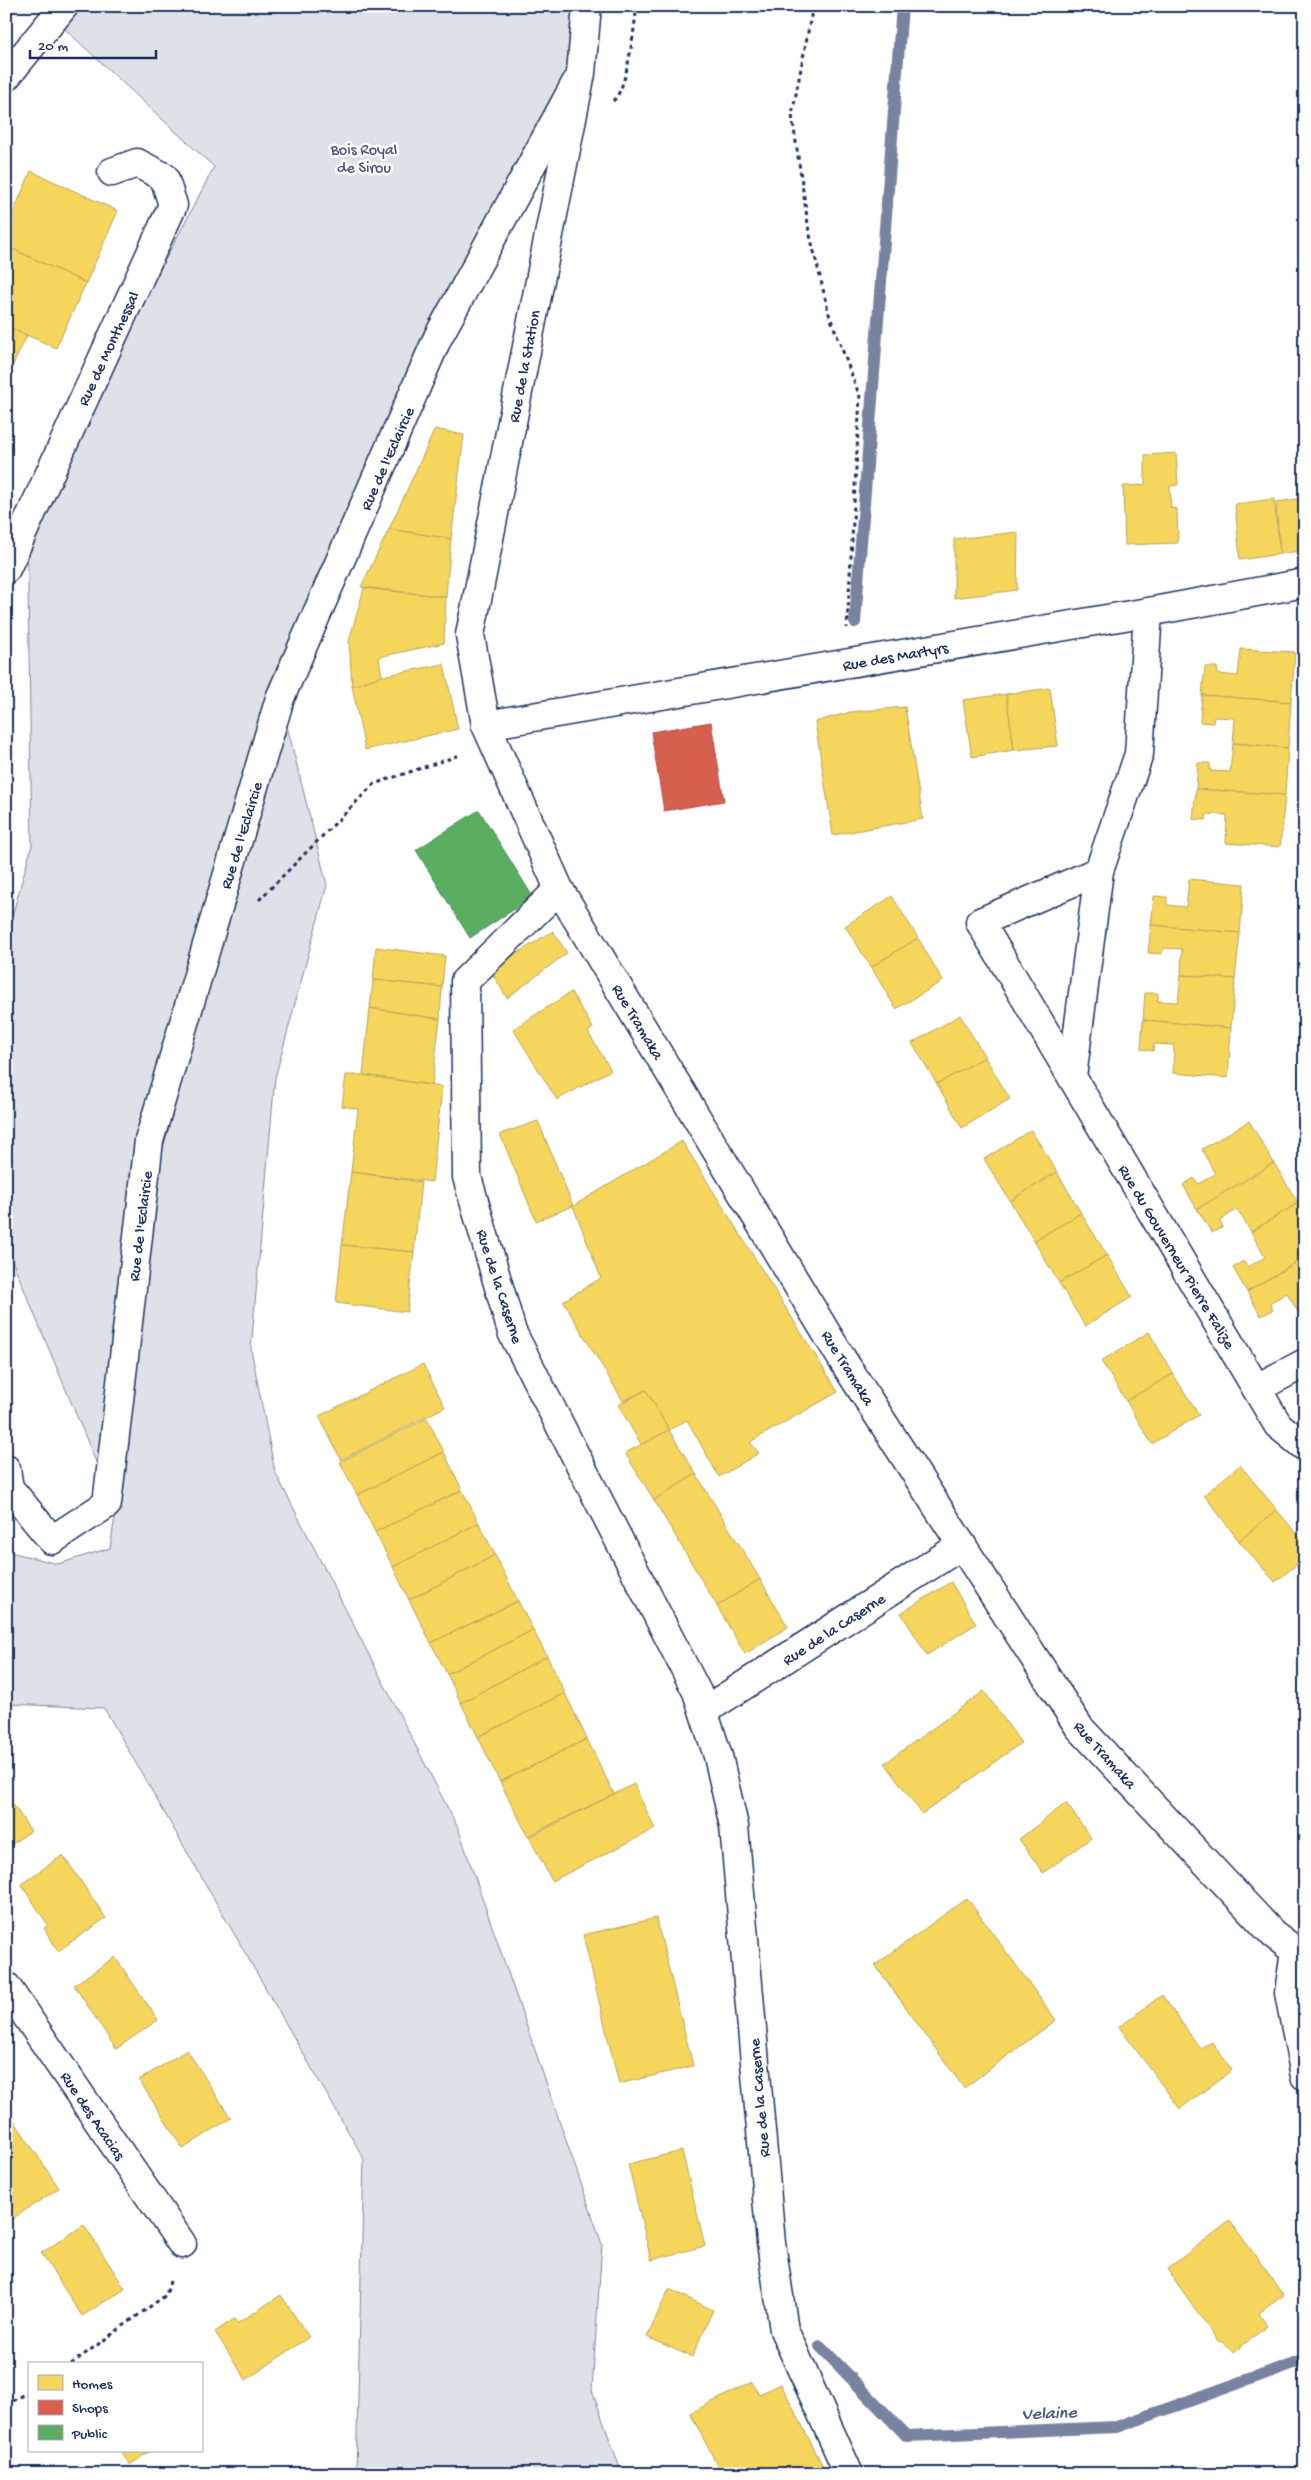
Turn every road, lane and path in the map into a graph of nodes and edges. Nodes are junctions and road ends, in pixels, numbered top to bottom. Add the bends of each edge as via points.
1 (64, 6) edge
2 (587, 6) edge
3 (813, 6) edge
4 (581, 73) junction
5 (6, 77) edge
6 (112, 172) dead end
7 (6, 569) edge
8 (1305, 583) edge
9 (1148, 612) junction
10 (845, 664) junction
11 (490, 734) junction
12 (1100, 871) junction
13 (559, 889) junction
14 (258, 901) dead end
15 (1072, 1077) junction
16 (1305, 1363) edge
17 (1257, 1388) junction
18 (1305, 1447) edge
19 (6, 1469) edge
20 (962, 1545) junction
21 (704, 1711) junction
22 (1300, 1954) edge
23 (6, 1986) edge
24 (1305, 2076) edge
25 (182, 2244) joint
26 (74, 2362) edge
27 (28, 2393) edge
28 (6, 2405) edge
29 (849, 2474) edge

1 - 5 street
2 - 4 street, Rue de la Station
3 - 10 path via 792,115 798,173 830,314 860,397
4 - 11 street, Rue de la Station via 470,635
4 - 19 street, Rue de l'Eclaircie via 438,338 280,698 149,1141 107,1504 52,1540 9,1488
6 - 7 street, Rue de Monthessal via 136,163 164,177 172,205
8 - 9 street, Rue des Martyrs
9 - 10 street, Rue des Martyrs
9 - 12 street via 1139,754
10 - 11 street, Rue des Martyrs
11 - 13 street, Rue Tramaka
11 - 14 path via 374,784
12 - 15 street
12 - 15 street, Rue du Gouverneur Pierre Falize via 980,922
13 - 20 street, Rue Tramaka via 842,1359
13 - 21 street, Rue de la Caserne via 465,981 467,1177 512,1332
15 - 17 street, Rue du Gouverneur Pierre Falize
16 - 17 street
17 - 18 street, Rue du Gouverneur Pierre Falize via 1278,1424
20 - 21 street, Rue de la Caserne
20 - 22 street, Rue Tramaka via 1079,1727 1273,1934
21 - 29 street, Rue de la Caserne via 734,1826 771,2244 784,2330
22 - 24 street, Rue Tramaka via 1289,1993
23 - 25 street, Rue des Acacias
25 - 26 path via 166,2294
27 - 28 path

